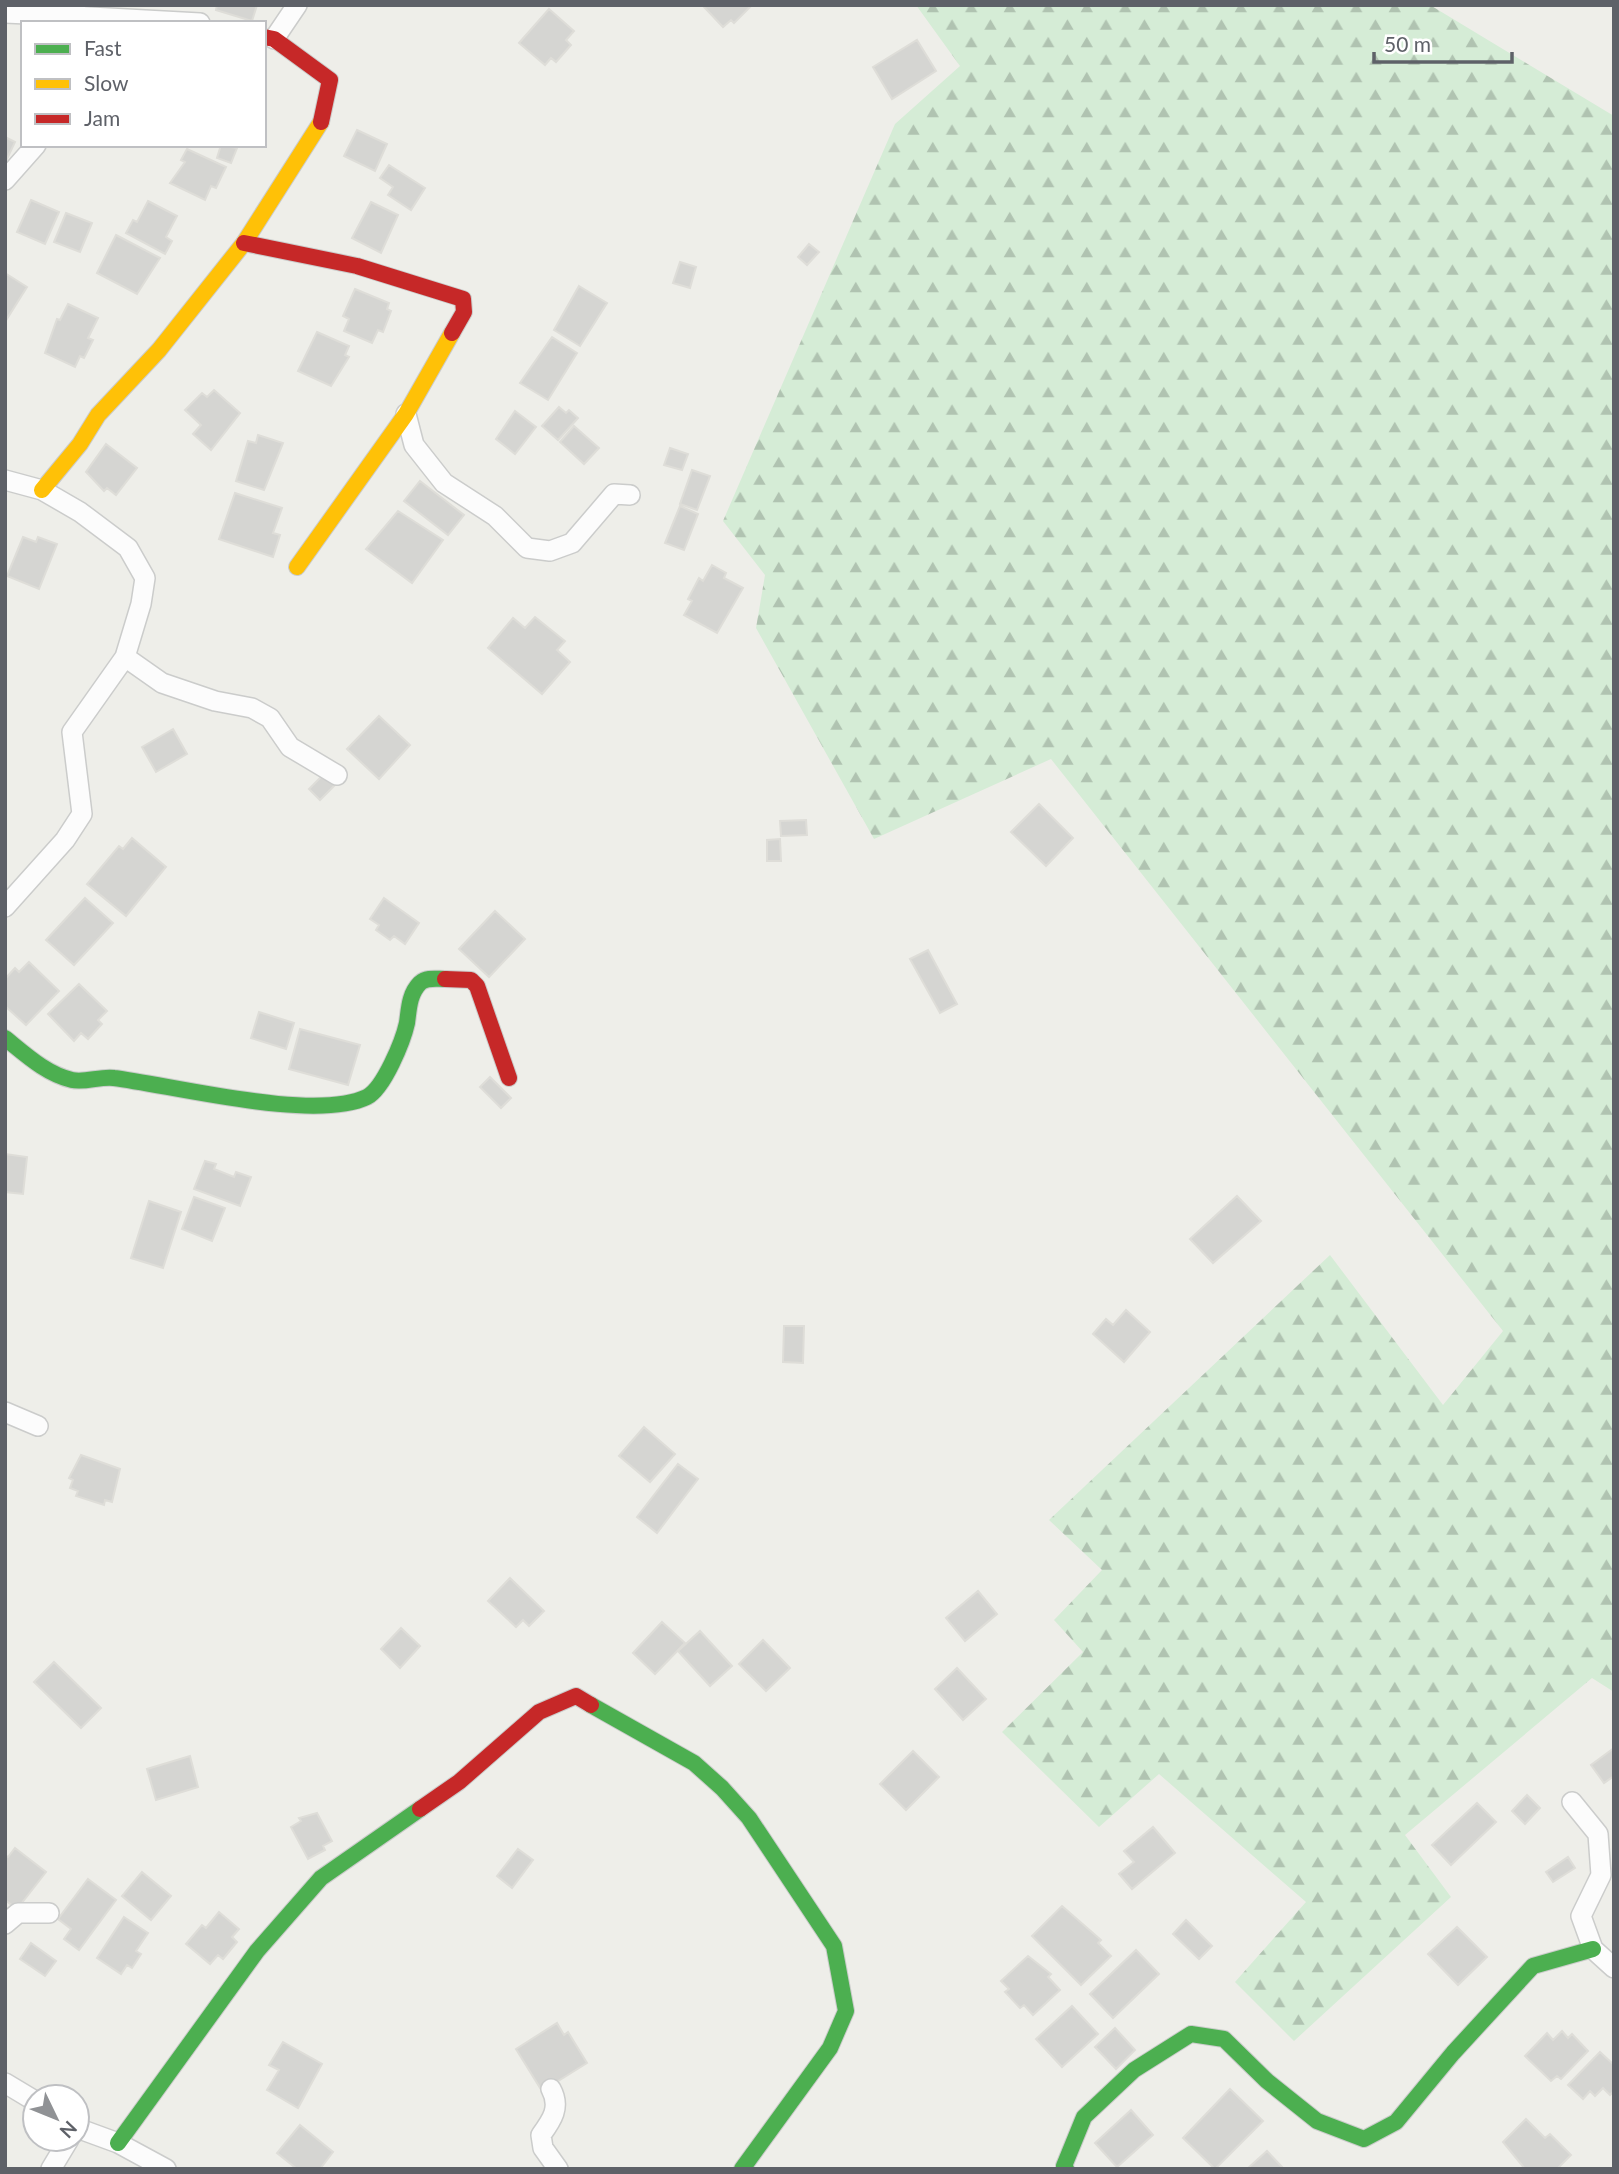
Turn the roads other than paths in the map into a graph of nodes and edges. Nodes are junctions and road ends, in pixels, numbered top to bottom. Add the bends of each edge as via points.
1 (298, 5) edge
2 (5, 13) edge
3 (73, 15) edge
4 (168, 21) edge
5 (269, 38) edge
6 (34, 147) edge
7 (5, 180) edge
8 (244, 243) junction
9 (406, 414) junction
10 (5, 480) edge
11 (42, 490) junction
12 (630, 495) dead end
13 (297, 567) dead end
14 (125, 657) junction
15 (337, 775) dead end
16 (5, 907) edge
17 (5, 1038) edge
18 (509, 1078) dead end
19 (5, 1412) edge
20 (38, 1426) dead end
21 (1572, 1802) dead end
22 (49, 1913) dead end
23 (5, 1924) edge
24 (1593, 1949) junction
25 (1614, 1968) edge
26 (5, 2083) edge
27 (551, 2089) dead end
28 (21, 2093) edge
29 (91, 2132) edge
30 (118, 2143) junction
31 (61, 2153) edge
32 (51, 2169) edge
33 (166, 2169) edge
34 (558, 2169) edge
35 (742, 2169) edge
36 (1066, 2169) edge

1 - 5 street
2 - 3 street
3 - 4 street
5 - 8 street via 330,80 320,126
6 - 7 street
8 - 9 street via 357,266 463,299 464,312
8 - 11 street via 159,350 98,415
9 - 12 street via 414,445 444,483 495,516 527,548 550,551 572,543 614,494
9 - 13 street
10 - 11 street
11 - 14 street via 128,548 145,578
14 - 15 street via 162,683 252,708 270,718 290,747
14 - 16 street via 72,732 82,814
17 - 18 street via 47,1070 74,1081 110,1077 302,1107 349,1102 369,1096 383,1081 419,984 427,979 471,980
19 - 20 street
21 - 24 street via 1598,1834 1601,1875 1581,1916
22 - 23 street via 18,1913
24 - 25 street
24 - 36 street via 1533,1966 1396,2122 1364,2139 1317,2122 1224,2039 1191,2034 1134,2070 1084,2117
26 - 28 street
27 - 34 street via 556,2098 554,2115 541,2135 543,2148
29 - 30 street
30 - 33 street
30 - 35 street via 257,1951 321,1878 459,1782 539,1712 576,1696 694,1763 722,1788 748,1818 834,1946 846,2011 830,2048
31 - 32 street

